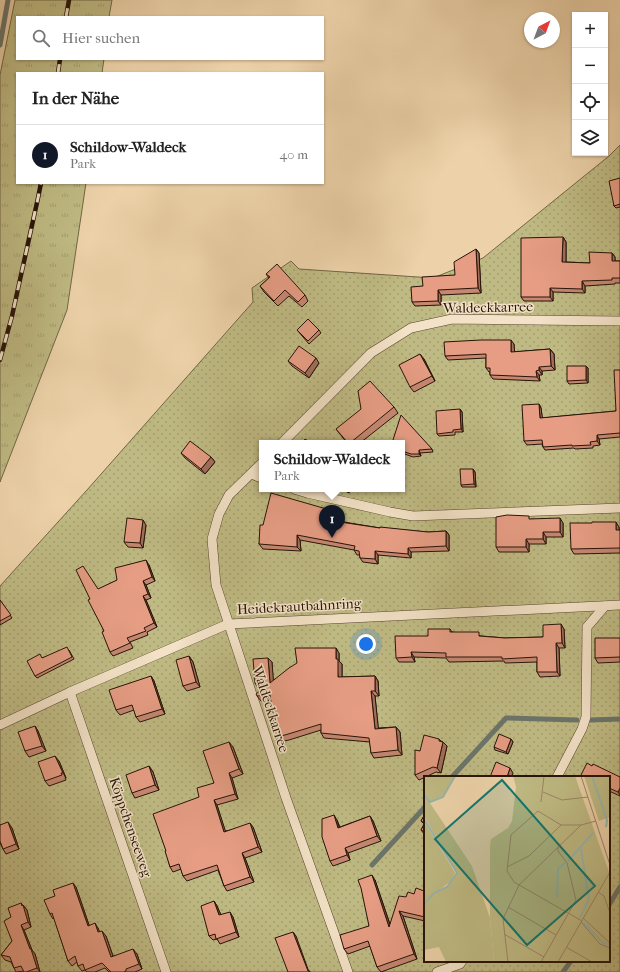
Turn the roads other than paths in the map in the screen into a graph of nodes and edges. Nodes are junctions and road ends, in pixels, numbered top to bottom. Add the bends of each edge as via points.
1 (620, 320) edge
2 (285, 440) edge
3 (259, 466) edge
4 (251, 474) junction
5 (259, 477) edge
6 (303, 492) edge
7 (620, 508) edge
8 (620, 605) edge
9 (606, 606) junction
10 (228, 624) junction
11 (70, 692) junction
12 (0, 725) edge
13 (558, 776) edge
14 (461, 962) edge
15 (166, 972) edge
16 (348, 972) edge
17 (437, 972) edge

1 - 2 lane, Waldeckkarree via 452,319 411,328 371,353
3 - 4 lane, Waldeckkarree
4 - 5 lane
4 - 10 lane, Waldeckkarree via 229,495 219,514 212,539 216,585
6 - 7 lane via 413,516
8 - 9 lane, Heidekrautbahnring
9 - 10 lane, Heidekrautbahnring
9 - 13 lane via 587,627 586,717
10 - 11 lane, Heidekrautbahnring
10 - 16 lane, Waldeckkarree
11 - 12 lane, Heidekrautbahnring
11 - 15 lane, Köppchenseeweg
14 - 17 lane

